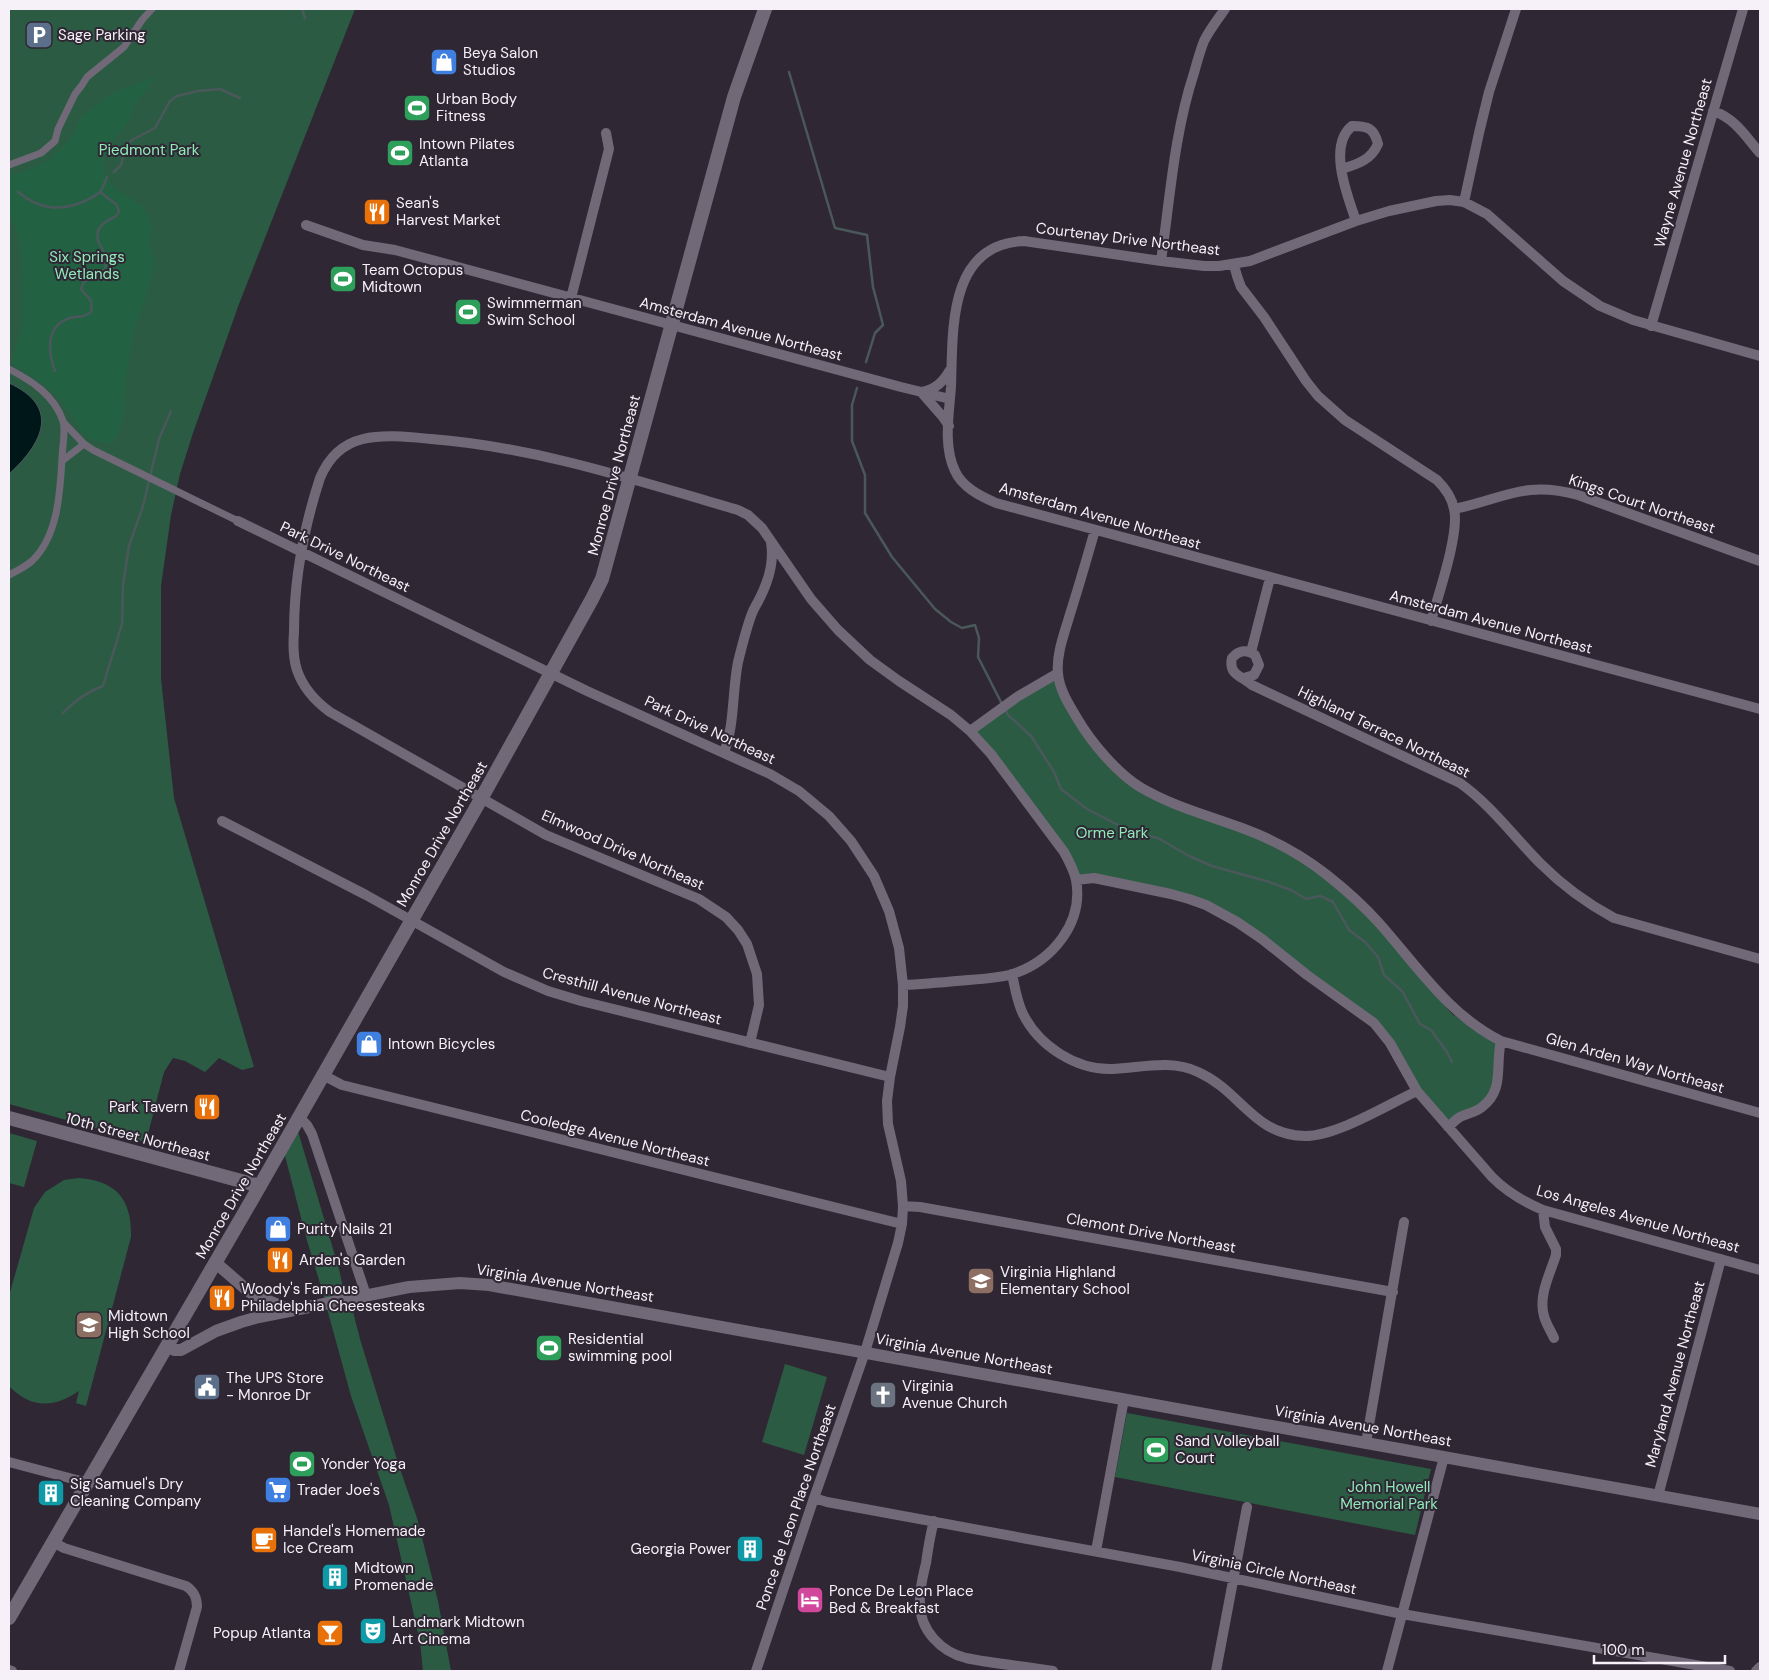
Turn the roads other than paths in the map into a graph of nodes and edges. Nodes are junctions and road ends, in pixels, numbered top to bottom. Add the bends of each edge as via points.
1 (152, 9) edge
2 (765, 9) edge
3 (1225, 9) edge
4 (1516, 9) edge
5 (1743, 9) edge
6 (1714, 111) junction
7 (606, 133) dead end
8 (1760, 153) edge
9 (9, 165) edge
10 (1342, 169) junction
11 (1464, 202) junction
12 (1356, 221) junction
13 (306, 225) dead end
14 (1161, 261) junction
15 (1234, 264) junction
16 (571, 298) junction
17 (671, 325) junction
18 (1651, 326) junction
19 (1760, 356) edge
20 (952, 367) junction
21 (9, 369) edge
22 (921, 392) junction
23 (950, 399) junction
24 (64, 423) junction
25 (949, 426) junction
26 (84, 444) junction
27 (62, 461) junction
28 (629, 479) junction
29 (1454, 509) junction
30 (238, 521) joint
31 (1095, 530) junction
32 (770, 540) junction
33 (302, 552) junction
34 (1760, 561) edge
35 (9, 575) edge
36 (1270, 578) junction
37 (1431, 621) junction
38 (1251, 652) junction
39 (1058, 673) junction
40 (551, 674) junction
41 (1244, 678) junction
42 (1760, 709) edge
43 (970, 731) junction
44 (724, 752) junction
45 (481, 799) junction
46 (222, 821) dead end
47 (1076, 880) junction
48 (411, 921) junction
49 (1760, 959) edge
50 (1012, 974) junction
51 (903, 986) junction
52 (1501, 1042) junction
53 (750, 1044) junction
54 (323, 1075) junction
55 (890, 1077) junction
56 (1417, 1091) junction
57 (1760, 1113) edge
58 (299, 1117) junction
59 (9, 1118) edge
60 (1448, 1127) junction
61 (260, 1186) junction
62 (903, 1206) junction
63 (1543, 1210) junction
64 (1404, 1222) dead end
65 (902, 1224) junction
66 (1721, 1259) junction
67 (216, 1263) junction
68 (1760, 1270) edge
69 (1393, 1292) junction
70 (366, 1296) junction
71 (291, 1310) junction
72 (1554, 1338) dead end
73 (168, 1347) junction
74 (865, 1352) junction
75 (1124, 1399) junction
76 (1366, 1443) junction
77 (1444, 1457) junction
78 (9, 1462) edge
79 (88, 1483) junction
80 (1658, 1496) junction
81 (814, 1498) junction
82 (1247, 1506) dead end
83 (1760, 1514) edge
84 (934, 1521) junction
85 (54, 1542) junction
86 (1096, 1551) junction
87 (1234, 1577) junction
88 (1402, 1614) junction
89 (9, 1618) edge
90 (1760, 1667) edge
91 (179, 1671) edge
92 (756, 1671) edge
93 (1052, 1671) edge
94 (1216, 1671) edge
95 (1387, 1671) edge
96 (1730, 1671) edge
97 (1756, 1671) edge

1 - 9 street via 124,47 87,77 75,94 55,141 41,153
2 - 17 main road, Monroe Drive Northeast via 734,97
3 - 14 street via 1204,42 1179,128
4 - 11 street via 1489,92
5 - 6 street, Wayne Avenue Northeast
6 - 8 street via 1732,120
6 - 18 street, Wayne Avenue Northeast
7 - 16 street via 609,149
10 - 10 street via 1341,146 1345,132 1352,126 1368,127 1376,134 1378,144 1375,152 1368,159
10 - 12 street
11 - 12 street, Courtenay Drive Northeast via 1436,201
11 - 18 street, Courtenay Drive Northeast via 1487,214 1584,296 1616,314
12 - 15 street, Courtenay Drive Northeast via 1266,257
13 - 16 street, Amsterdam Avenue Northeast via 363,244
14 - 15 street, Courtenay Drive Northeast via 1204,266
14 - 20 street, Courtenay Drive Northeast via 1024,242 995,246 974,263 959,294
15 - 29 street via 1242,287 1318,396 1345,420 1436,480 1448,493
16 - 17 street, Amsterdam Avenue Northeast
17 - 22 street, Amsterdam Avenue Northeast
17 - 28 main road, Monroe Drive Northeast
18 - 19 street, Courtenay Drive Northeast
20 - 22 street via 943,382
20 - 23 street, Courtenay Drive Northeast
21 - 24 street, Park Drive Northeast via 32,381 54,403
22 - 23 street, Amsterdam Avenue Northeast
22 - 25 street
23 - 25 street, Amsterdam Avenue Northeast
24 - 26 street, Park Drive Northeast
24 - 27 street
25 - 31 street, Amsterdam Avenue Northeast via 950,457 955,472 980,496 996,504
26 - 27 street
26 - 30 street, Park Drive Northeast
27 - 35 street via 59,496 46,541 32,560
28 - 32 street, Elmwood Drive Northeast via 738,510 755,521
28 - 33 street, Elmwood Drive Northeast via 487,445 416,438 364,439 341,449 324,468 314,495
28 - 40 main road, Monroe Drive Northeast via 602,579
29 - 34 street, Kings Court Northeast via 1522,490 1561,490
29 - 37 street via 1455,531
30 - 33 street, Park Drive Northeast
31 - 36 street, Amsterdam Avenue Northeast
31 - 39 street via 1062,644
32 - 43 street, Elmwood Drive Northeast via 810,599 838,630 870,660
32 - 44 street via 772,566 738,661 730,733
33 - 40 street, Park Drive Northeast
33 - 45 street, Elmwood Drive Northeast via 293,648 298,672 308,692 330,712
36 - 37 street, Amsterdam Avenue Northeast
36 - 38 street
37 - 42 street, Amsterdam Avenue Northeast
38 - 41 street via 1259,665 1254,675
38 - 41 street, Highland Terrace Northeast via 1246,650 1235,654 1231,664 1234,674
39 - 43 street via 1017,697
39 - 52 street, Glen Arden Way Northeast via 1067,702 1081,726 1105,756 1138,786 1264,837 1318,868 1366,909 1452,1006
40 - 44 street, Park Drive Northeast
40 - 45 main road, Monroe Drive Northeast
41 - 49 street, Highland Terrace Northeast via 1252,685 1460,783 1480,799 1554,876 1602,912
43 - 47 street, Elmwood Drive Northeast via 1064,852
44 - 51 street, Park Drive Northeast via 799,791 851,840 874,876 890,911 899,948
45 - 48 main road, Monroe Drive Northeast
45 - 53 street, Elmwood Drive Northeast via 546,835 699,899 726,917 747,944 758,974 759,1005
46 - 48 street, Cresthill Avenue Northeast via 324,872
47 - 50 street via 1076,909 1066,934 1041,960
47 - 56 street, Los Angeles Avenue Northeast via 1094,878 1171,894 1206,905 1237,922 1374,1023 1390,1043
48 - 53 street, Cresthill Avenue Northeast via 504,972 548,991
48 - 54 main road, Monroe Drive Northeast
50 - 51 street
50 - 56 street via 1018,1002 1028,1022 1042,1040 1061,1054 1082,1065 1101,1069 1161,1064 1193,1070 1222,1085 1260,1122 1283,1133 1306,1136 1330,1132
51 - 55 street, Park Drive Northeast via 900,1027
52 - 57 street, Glen Arden Way Northeast
52 - 60 street via 1499,1078 1493,1095 1480,1109 1460,1117
53 - 55 street, Cresthill Avenue Northeast
54 - 58 main road, Monroe Drive Northeast
54 - 65 street, Cooledge Avenue Northeast via 342,1085
55 - 62 street, Park Drive Northeast via 888,1124 901,1181
56 - 60 street, Los Angeles Avenue Northeast
58 - 61 main road, Monroe Drive Northeast
58 - 70 street via 312,1134
59 - 61 main road, 10th Street Northeast
60 - 63 street, Los Angeles Avenue Northeast via 1502,1188
61 - 67 main road, Monroe Drive Northeast
62 - 65 street, Park Drive Northeast
62 - 69 street, Clemont Drive Northeast via 920,1206
63 - 66 street, Los Angeles Avenue Northeast
63 - 72 street via 1545,1227 1556,1249 1542,1302 1544,1317
64 - 69 street
65 - 74 street, Park Drive Northeast
66 - 68 street, Los Angeles Avenue Northeast
66 - 80 street, Maryland Avenue Northeast
67 - 71 street via 247,1290
67 - 73 main road, Monroe Drive Northeast
69 - 76 street
70 - 71 street, Virginia Avenue Northeast
70 - 74 street, Virginia Avenue Northeast via 432,1284 488,1284
71 - 73 street, Virginia Avenue Northeast via 241,1322 181,1350
73 - 79 main road, Monroe Drive Northeast
74 - 75 street, Virginia Avenue Northeast
74 - 81 street, Ponce de Leon Place Northeast
75 - 76 street, Virginia Avenue Northeast
75 - 86 street
76 - 77 street, Virginia Avenue Northeast
77 - 80 street, Virginia Avenue Northeast
77 - 88 street
78 - 79 street
79 - 85 main road, Monroe Drive Northeast
80 - 83 street, Virginia Avenue Northeast
81 - 84 street, Virginia Circle Northeast
81 - 92 street, Ponce de Leon Place Northeast
82 - 87 street
84 - 86 street, Virginia Circle Northeast
84 - 93 street via 920,1592 922,1619 927,1630 944,1649 965,1658
85 - 89 main road, Monroe Drive Northeast
85 - 91 street via 64,1548 186,1586 194,1593 197,1606
86 - 87 street, Virginia Circle Northeast
87 - 88 street, Virginia Circle Northeast
87 - 94 street
88 - 95 street
88 - 96 street, Virginia Circle Northeast
90 - 97 street

